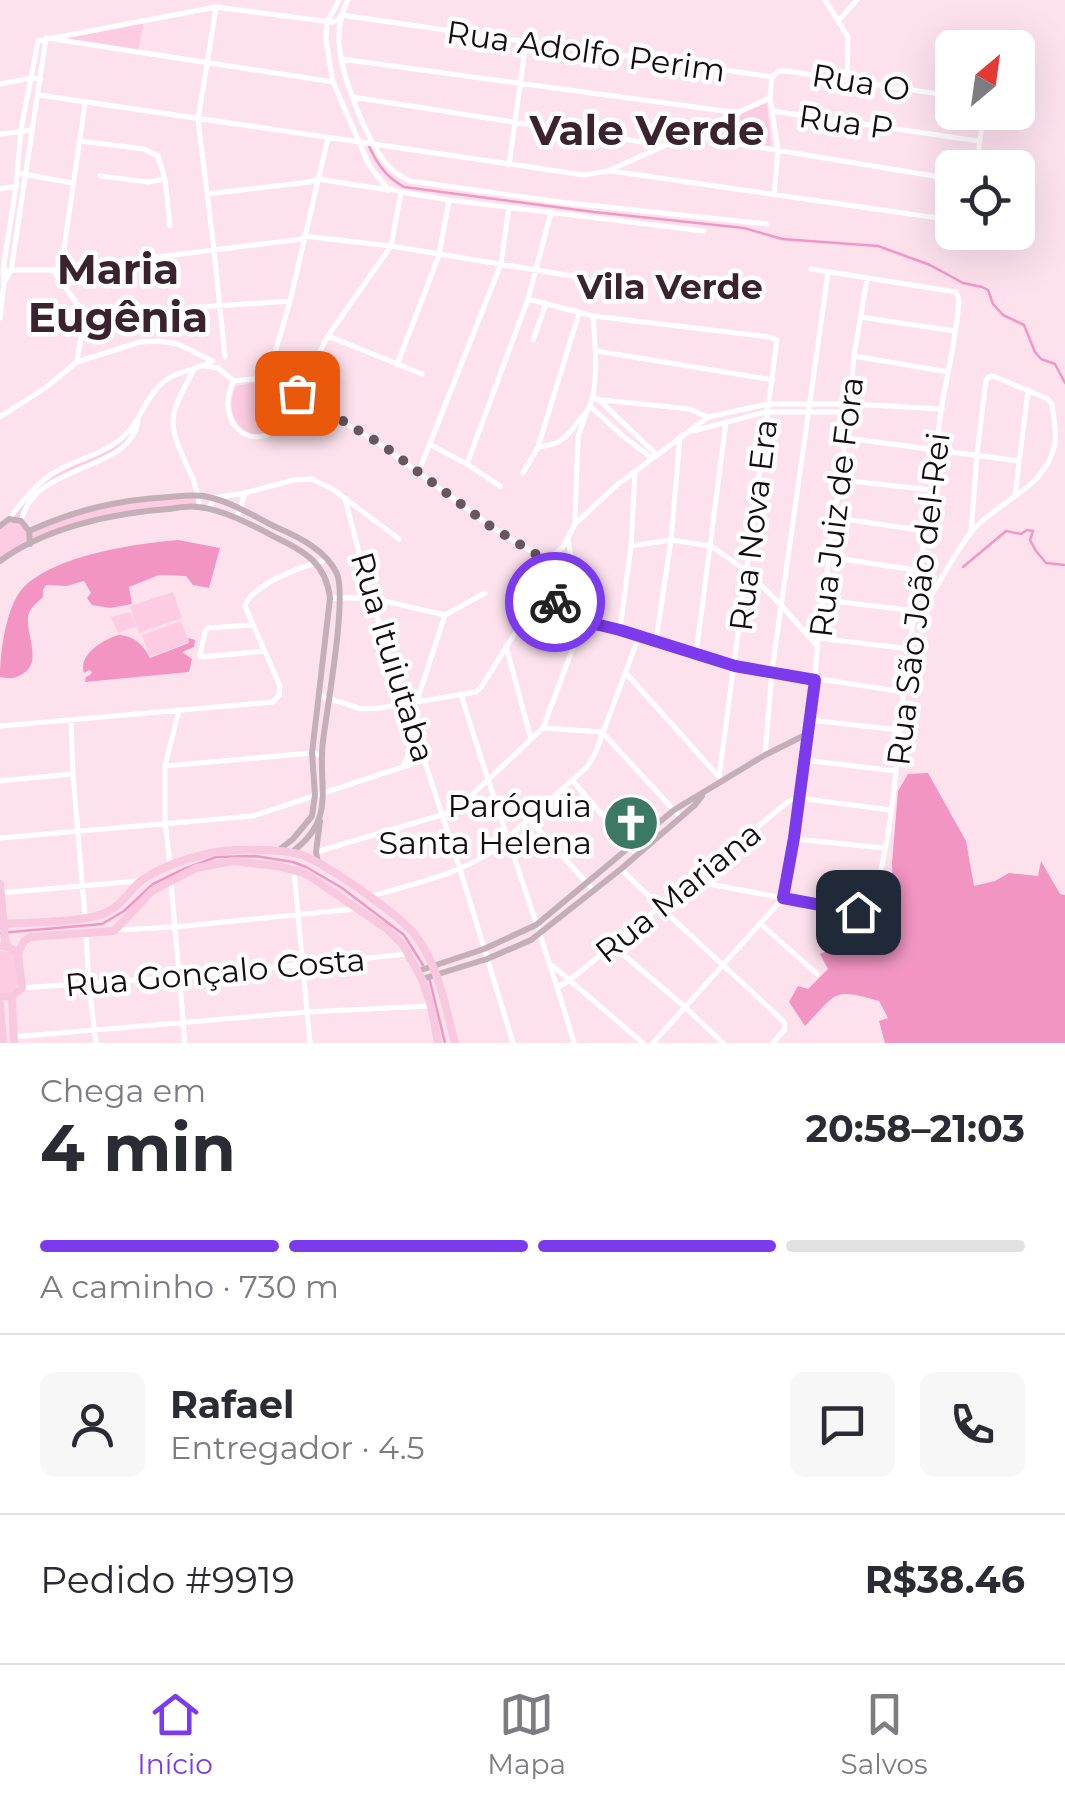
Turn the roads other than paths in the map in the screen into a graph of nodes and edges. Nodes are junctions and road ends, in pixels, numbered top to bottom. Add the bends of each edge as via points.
1 (338, 0) edge
2 (348, 0) edge
3 (825, 0) edge
4 (856, 0) edge
5 (216, 7) junction
6 (342, 16) junction
7 (839, 20) junction
8 (327, 22) junction
9 (46, 38) junction
10 (526, 42) junction
11 (341, 59) junction
12 (206, 64) junction
13 (772, 77) junction
14 (31, 78) junction
15 (41, 79) junction
16 (847, 81) junction
17 (333, 82) junction
18 (0, 84) edge
19 (520, 84) junction
20 (935, 94) edge
21 (39, 95) junction
22 (353, 97) junction
23 (770, 98) junction
24 (85, 103) junction
25 (772, 111) junction
26 (740, 113) junction
27 (198, 120) junction
28 (515, 123) junction
29 (20, 130) junction
30 (33, 130) junction
31 (981, 130) edge
32 (0, 134) edge
33 (688, 136) junction
34 (328, 138) junction
35 (80, 141) junction
36 (979, 141) junction
37 (360, 142) junction
38 (374, 144) junction
39 (663, 146) junction
40 (978, 150) edge
41 (778, 151) junction
42 (509, 165) junction
43 (608, 170) junction
44 (17, 172) junction
45 (26, 174) junction
46 (100, 176) dead end
47 (935, 176) edge
48 (165, 178) junction
49 (318, 179) junction
50 (74, 183) junction
51 (25, 185) junction
52 (16, 186) junction
53 (0, 189) edge
54 (401, 192) junction
55 (208, 194) junction
56 (774, 195) junction
57 (449, 200) junction
58 (509, 207) junction
59 (552, 213) junction
60 (935, 218) edge
61 (767, 224) dead end
62 (170, 226) dead end
63 (704, 231) dead end
64 (304, 237) junction
65 (391, 246) junction
66 (214, 250) junction
67 (439, 254) junction
68 (501, 264) junction
69 (811, 269) dead end
70 (5, 270) edge
71 (57, 270) junction
72 (537, 270) junction
73 (828, 272) junction
74 (572, 276) dead end
75 (867, 279) junction
76 (528, 299) junction
77 (290, 300) junction
78 (546, 304) junction
79 (220, 306) junction
80 (579, 314) junction
81 (85, 315) junction
82 (593, 316) junction
83 (860, 316) junction
84 (0, 318) edge
85 (955, 331) junction
86 (328, 336) junction
87 (534, 340) dead end
88 (596, 352) junction
89 (854, 356) junction
90 (219, 361) junction
91 (77, 362) junction
92 (397, 365) junction
93 (194, 369) junction
94 (948, 372) junction
95 (422, 374) dead end
96 (268, 377) junction
97 (231, 378) junction
98 (773, 380) junction
99 (1028, 390) junction
100 (297, 393) junction
101 (592, 404) junction
102 (768, 404) junction
103 (809, 408) junction
104 (850, 408) junction
105 (942, 409) junction
106 (766, 412) junction
107 (708, 416) junction
108 (0, 417) edge
109 (138, 418) junction
110 (726, 422) junction
111 (690, 432) junction
112 (680, 437) junction
113 (846, 438) junction
114 (430, 445) junction
115 (538, 447) junction
116 (937, 450) junction
117 (976, 454) junction
118 (655, 457) junction
119 (1019, 461) junction
120 (467, 464) junction
121 (419, 471) junction
122 (636, 471) junction
123 (523, 473) dead end
124 (841, 480) junction
125 (500, 486) dead end
126 (932, 490) junction
127 (245, 493) junction
128 (199, 495) junction
129 (1016, 496) junction
130 (149, 498) junction
131 (213, 498) junction
132 (345, 499) junction
133 (199, 506) junction
134 (152, 510) junction
135 (209, 510) junction
136 (240, 510) junction
137 (836, 518) junction
138 (9, 519) junction
139 (236, 519) junction
140 (21, 521) junction
141 (575, 524) junction
142 (0, 526) edge
143 (29, 531) junction
144 (927, 531) junction
145 (971, 533) junction
146 (568, 538) junction
147 (398, 539) dead end
148 (671, 540) junction
149 (29, 546) junction
150 (631, 546) junction
151 (711, 546) junction
152 (830, 556) junction
153 (327, 559) junction
154 (547, 561) junction
155 (0, 562) edge
156 (317, 562) junction
157 (921, 570) junction
158 (747, 571) junction
159 (485, 593) dead end
160 (550, 596) junction
161 (330, 598) junction
162 (341, 598) junction
163 (371, 598) junction
164 (824, 600) junction
165 (782, 606) junction
166 (916, 611) junction
167 (445, 615) junction
168 (583, 621) junction
169 (254, 625) junction
170 (620, 630) junction
171 (639, 636) junction
172 (818, 638) junction
173 (656, 641) junction
174 (506, 646) junction
175 (818, 646) junction
176 (909, 649) junction
177 (265, 651) junction
178 (696, 654) junction
179 (735, 666) junction
180 (625, 672) junction
181 (772, 672) junction
182 (815, 680) junction
183 (904, 692) junction
184 (461, 694) junction
185 (324, 696) junction
186 (418, 701) junction
187 (406, 703) junction
188 (179, 710) junction
189 (71, 720) junction
190 (810, 720) junction
191 (0, 726) edge
192 (543, 728) junction
193 (900, 730) junction
194 (602, 732) junction
195 (807, 734) junction
196 (417, 737) junction
197 (531, 739) junction
198 (317, 754) junction
199 (765, 754) junction
200 (424, 760) junction
201 (804, 760) junction
202 (165, 766) junction
203 (402, 767) junction
204 (896, 771) junction
205 (73, 774) junction
206 (486, 779) junction
207 (720, 779) junction
208 (572, 780) junction
209 (0, 781) edge
210 (324, 792) junction
211 (702, 794) junction
212 (315, 795) junction
213 (798, 798) junction
214 (674, 810) junction
215 (891, 810) junction
216 (441, 814) junction
217 (321, 815) junction
218 (681, 818) junction
219 (529, 820) junction
220 (166, 823) junction
221 (78, 830) junction
222 (0, 838) edge
223 (508, 838) junction
224 (794, 838) junction
225 (631, 847) junction
226 (885, 848) junction
227 (278, 851) junction
228 (316, 852) junction
229 (290, 853) junction
230 (637, 855) junction
231 (318, 864) junction
232 (170, 867) junction
233 (622, 869) junction
234 (294, 870) junction
235 (460, 870) junction
236 (170, 880) junction
237 (141, 881) junction
238 (693, 881) junction
239 (586, 883) junction
240 (0, 884) edge
241 (83, 887) junction
242 (593, 890) junction
243 (1, 893) edge
244 (370, 897) junction
245 (783, 898) junction
246 (660, 908) junction
247 (357, 909) junction
248 (297, 915) junction
249 (85, 918) junction
250 (2, 924) edge
251 (761, 924) junction
252 (536, 926) junction
253 (175, 928) junction
254 (114, 930) junction
255 (86, 932) junction
256 (540, 934) junction
257 (4, 944) edge
258 (612, 945) junction
259 (484, 949) junction
260 (18, 953) junction
261 (408, 954) junction
262 (487, 958) junction
263 (303, 964) junction
264 (551, 964) junction
265 (724, 964) junction
266 (435, 970) junction
267 (817, 974) dead end
268 (420, 975) junction
269 (180, 977) junction
270 (570, 980) junction
271 (89, 984) junction
272 (558, 987) junction
273 (22, 988) junction
274 (12, 996) junction
275 (0, 1000) edge
276 (432, 1006) junction
277 (684, 1006) junction
278 (307, 1012) junction
279 (184, 1022) junction
280 (94, 1029) junction
281 (2, 1038) edge
282 (14, 1040) edge
283 (96, 1043) edge
284 (185, 1043) edge
285 (310, 1043) edge
286 (438, 1043) edge
287 (455, 1043) edge
288 (513, 1043) edge
289 (574, 1043) edge
290 (642, 1043) edge
291 (653, 1043) edge
292 (723, 1043) edge
293 (773, 1043) edge

1 - 8 street
2 - 6 street
3 - 7 street
4 - 7 street
5 - 8 street
5 - 9 street
5 - 12 street
6 - 8 street
6 - 10 street, Rua Adolfo Perim
6 - 11 street
7 - 16 street via 849,42
8 - 17 street
9 - 12 street
9 - 14 street via 36,43
9 - 15 street
10 - 13 street, Rua Adolfo Perim
10 - 19 street
11 - 19 street
11 - 22 street
12 - 17 street
12 - 27 street
13 - 16 street, Rua O via 786,71
13 - 23 street
14 - 15 street
14 - 18 street
14 - 29 street
15 - 21 street
16 - 20 street, Rua O
17 - 37 street
19 - 26 street
19 - 28 street
21 - 24 street
21 - 30 street
22 - 28 street
22 - 38 street
23 - 25 street
23 - 26 street
24 - 27 street
24 - 35 street
25 - 36 street, Rua P
25 - 41 street
26 - 33 street
27 - 34 street
27 - 55 street
28 - 39 street
28 - 42 street
29 - 30 street
29 - 32 street
29 - 44 street
30 - 45 street
31 - 36 street
33 - 39 street
33 - 41 street
34 - 37 street
34 - 49 street
35 - 48 street via 150,151
35 - 50 street
36 - 40 street
37 - 38 street
37 - 54 street via 381,182
38 - 42 street
38 - 61 street via 388,166 410,180
39 - 43 street
41 - 47 street
41 - 56 street
42 - 43 street via 584,175
43 - 56 street
44 - 45 street
44 - 52 street
45 - 50 street
45 - 51 street
46 - 48 street
48 - 62 street
49 - 54 street
49 - 55 street
49 - 64 street
50 - 71 street
51 - 52 street
51 - 70 street
52 - 53 street
52 - 70 street
54 - 57 street
54 - 65 street
55 - 66 street
56 - 60 street
57 - 58 street
57 - 67 street
58 - 59 street
58 - 68 street
59 - 63 street
59 - 72 street
64 - 65 street
64 - 66 street
64 - 77 street
65 - 67 street
65 - 86 street
66 - 71 street
66 - 79 street
67 - 68 street
67 - 92 street
68 - 72 street
68 - 114 street
69 - 73 street
70 - 71 street
70 - 84 street
71 - 81 street
72 - 74 street
72 - 76 street
73 - 75 street
73 - 103 street
75 - 83 street, Rua Juiz de Fora
75 - 85 street, Rua São João del-Rei via 956,292
76 - 78 street
76 - 120 street
77 - 79 street
77 - 96 street
78 - 80 street
78 - 87 street
79 - 81 street
79 - 90 street
80 - 82 street
80 - 115 street
81 - 91 street
82 - 88 street
82 - 98 street, Rua Nova Era via 774,337
83 - 85 street
83 - 89 street, Rua Juiz de Fora
85 - 94 street, Rua São João del-Rei
86 - 92 street
86 - 100 street
88 - 98 street
88 - 101 street
89 - 94 street
89 - 104 street, Rua Juiz de Fora
90 - 91 street via 158,341
90 - 93 street
90 - 97 street
91 - 108 street
92 - 95 street
93 - 109 street via 166,380
93 - 128 street via 173,423
94 - 105 street, Rua São João del-Rei
96 - 97 street
96 - 100 street
97 - 100 street via 226,410 252,436 280,427
98 - 102 street, Rua Nova Era
99 - 117 street via 988,377
99 - 119 street
99 - 129 street via 1052,404 1056,434 1037,478
100 - 121 street
101 - 107 street via 689,409
101 - 115 street via 565,439
101 - 118 street
101 - 141 street via 578,434
102 - 103 street
102 - 106 street, Rua Nova Era
102 - 107 street
103 - 104 street
103 - 106 street
103 - 165 street
104 - 105 street
104 - 113 street, Rua Juiz de Fora
105 - 116 street, Rua São João del-Rei
106 - 110 street
106 - 158 street, Rua Nova Era
107 - 111 street
109 - 138 street via 116,442 51,475
109 - 140 street via 125,446 50,484
110 - 111 street
110 - 151 street
111 - 112 street
112 - 118 street
112 - 148 street
113 - 116 street
113 - 124 street, Rua Juiz de Fora
114 - 120 street
114 - 121 street
115 - 123 street
116 - 117 street
116 - 126 street, Rua São João del-Rei
117 - 119 street
117 - 145 street
118 - 122 street
119 - 129 street
120 - 125 street
121 - 154 street
122 - 141 street
122 - 150 street
124 - 126 street
124 - 137 street, Rua Juiz de Fora
126 - 144 street, Rua São João del-Rei
127 - 131 street
127 - 132 street via 312,479
127 - 136 street
128 - 130 street
128 - 131 street
128 - 133 street
129 - 145 street
130 - 134 street
130 - 143 street via 78,510
131 - 135 street
131 - 136 street
132 - 147 street
132 - 163 street, Rua Ituiutaba
133 - 134 street
133 - 135 street
134 - 149 street via 60,530
135 - 139 street
136 - 139 street
136 - 153 street
137 - 144 street
137 - 152 street, Rua Juiz de Fora
138 - 140 street
138 - 142 street
139 - 156 street
140 - 143 street
141 - 146 street
143 - 149 street
144 - 157 street, Rua São João del-Rei
145 - 166 street
146 - 154 street
146 - 168 street
148 - 150 street
148 - 151 street
148 - 173 street
149 - 155 street
150 - 170 street
151 - 158 street
151 - 178 street
152 - 157 street
152 - 164 street, Rua Juiz de Fora
153 - 156 street
153 - 162 street
154 - 160 street
156 - 161 street
156 - 169 street via 248,598
157 - 166 street, Rua São João del-Rei
158 - 165 street
158 - 179 street, Rua Nova Era
159 - 167 street
160 - 168 street
160 - 174 street via 530,609
161 - 162 street
161 - 185 street
162 - 163 street
162 - 185 street
163 - 167 street
163 - 187 street, Rua Ituiutaba
164 - 166 street
164 - 172 street, Rua Juiz de Fora
165 - 175 street
165 - 181 street
166 - 176 street, Rua São João del-Rei
167 - 186 street
168 - 170 street
168 - 192 street
169 - 177 street
169 - 177 street via 208,628 199,654
170 - 171 street
171 - 173 street
171 - 180 street
172 - 175 street, Rua Juiz de Fora
172 - 176 street
173 - 178 street
174 - 184 street via 480,690
174 - 197 street
175 - 182 street, Rua Juiz de Fora
176 - 183 street, Rua São João del-Rei
177 - 188 street via 280,686 277,700
178 - 179 street
179 - 181 street
179 - 207 street, Rua Nova Era
180 - 194 street
180 - 207 street
181 - 182 street
181 - 199 street
182 - 183 street
182 - 190 street, Rua Juiz de Fora
183 - 193 street, Rua São João del-Rei
184 - 186 street
184 - 206 street
185 - 187 street via 362,709
185 - 198 street
186 - 187 street
187 - 196 street, Rua Ituiutaba
188 - 189 street
188 - 202 street
189 - 191 street
189 - 205 street
190 - 193 street
190 - 195 street, Rua Juiz de Fora
192 - 194 street
192 - 197 street
193 - 204 street, Rua São João del-Rei
194 - 208 street via 591,761
194 - 214 street
195 - 199 street
195 - 201 street, Rua Juiz de Fora
196 - 200 street, Rua Ituiutaba
196 - 203 street
197 - 206 street
198 - 202 street
198 - 210 street
198 - 212 street
199 - 207 street
200 - 203 street
200 - 216 street, Rua Ituiutaba
201 - 204 street
201 - 213 street, Rua Juiz de Fora
202 - 220 street
203 - 210 street
204 - 215 street, Rua São João del-Rei
205 - 209 street
205 - 221 street
206 - 216 street via 455,811
206 - 223 street
207 - 211 street
208 - 219 street
208 - 225 street
210 - 212 street
210 - 217 street
211 - 214 street
211 - 218 street
212 - 220 street via 253,816
212 - 227 street via 312,816
213 - 215 street
213 - 224 street, Rua Juiz de Fora
213 - 238 street, Rua Mariana
214 - 218 street
214 - 225 street
215 - 226 street, Rua São João del-Rei
216 - 228 street
216 - 235 street, Rua Ituiutaba
217 - 228 street
217 - 229 street
218 - 230 street
219 - 223 street
219 - 239 street
220 - 221 street
220 - 232 street
221 - 222 street
221 - 241 street
223 - 235 street
223 - 252 street
224 - 226 street
224 - 245 street, Rua Juiz de Fora
225 - 230 street
225 - 239 street
226 - 245 street, Rua São João del-Rei via 877,888 858,912
227 - 229 main road
227 - 232 main road via 224,850
228 - 231 street
229 - 231 main road
230 - 233 street
231 - 244 main road
232 - 237 main road
233 - 242 street
233 - 246 street
234 - 236 main road via 233,861
234 - 247 main road
234 - 248 street
235 - 244 street
235 - 259 street, Rua Ituiutaba
236 - 253 street
236 - 254 main road
237 - 241 street
237 - 249 main road via 110,910
238 - 245 street
238 - 246 street, Rua Mariana
239 - 242 street
239 - 252 street
240 - 243 main road
241 - 243 street
241 - 249 street
242 - 256 street
243 - 250 main road
244 - 266 main road via 415,935
245 - 251 street, Rua Juiz de Fora
246 - 258 street, Rua Mariana
246 - 265 street
247 - 248 street
247 - 261 main road via 396,936
248 - 253 street
248 - 263 street
249 - 250 main road
250 - 257 main road
251 - 265 street, Rua Juiz de Fora
251 - 267 street
252 - 256 street
252 - 259 street
253 - 254 street
253 - 269 street
254 - 255 main road
255 - 260 main road via 30,937
255 - 271 street
256 - 262 street
256 - 264 street
257 - 260 main road
258 - 270 street, Rua Mariana
258 - 277 street
259 - 262 street, Rua Ituiutaba
259 - 266 street
260 - 273 main road
261 - 263 street, Rua Gonçalo Costa
261 - 268 main road
262 - 266 street
262 - 288 street, Rua Ituiutaba
263 - 269 street, Rua Gonçalo Costa
263 - 278 street
264 - 270 street
264 - 272 street
265 - 277 street, Rua Juiz de Fora
265 - 293 street via 784,1022
266 - 268 street
266 - 287 main road
268 - 276 main road
269 - 271 street, Rua Gonçalo Costa
269 - 279 street
270 - 272 street, Rua Mariana
270 - 290 street
271 - 273 street, Rua Gonçalo Costa
271 - 280 street
272 - 289 street
273 - 274 main road
274 - 275 main road
274 - 282 main road
275 - 281 main road
276 - 278 street
276 - 286 main road
277 - 291 street, Rua Juiz de Fora
277 - 292 street
278 - 279 street
278 - 285 street
279 - 280 street
279 - 284 street
280 - 282 street
280 - 283 street

